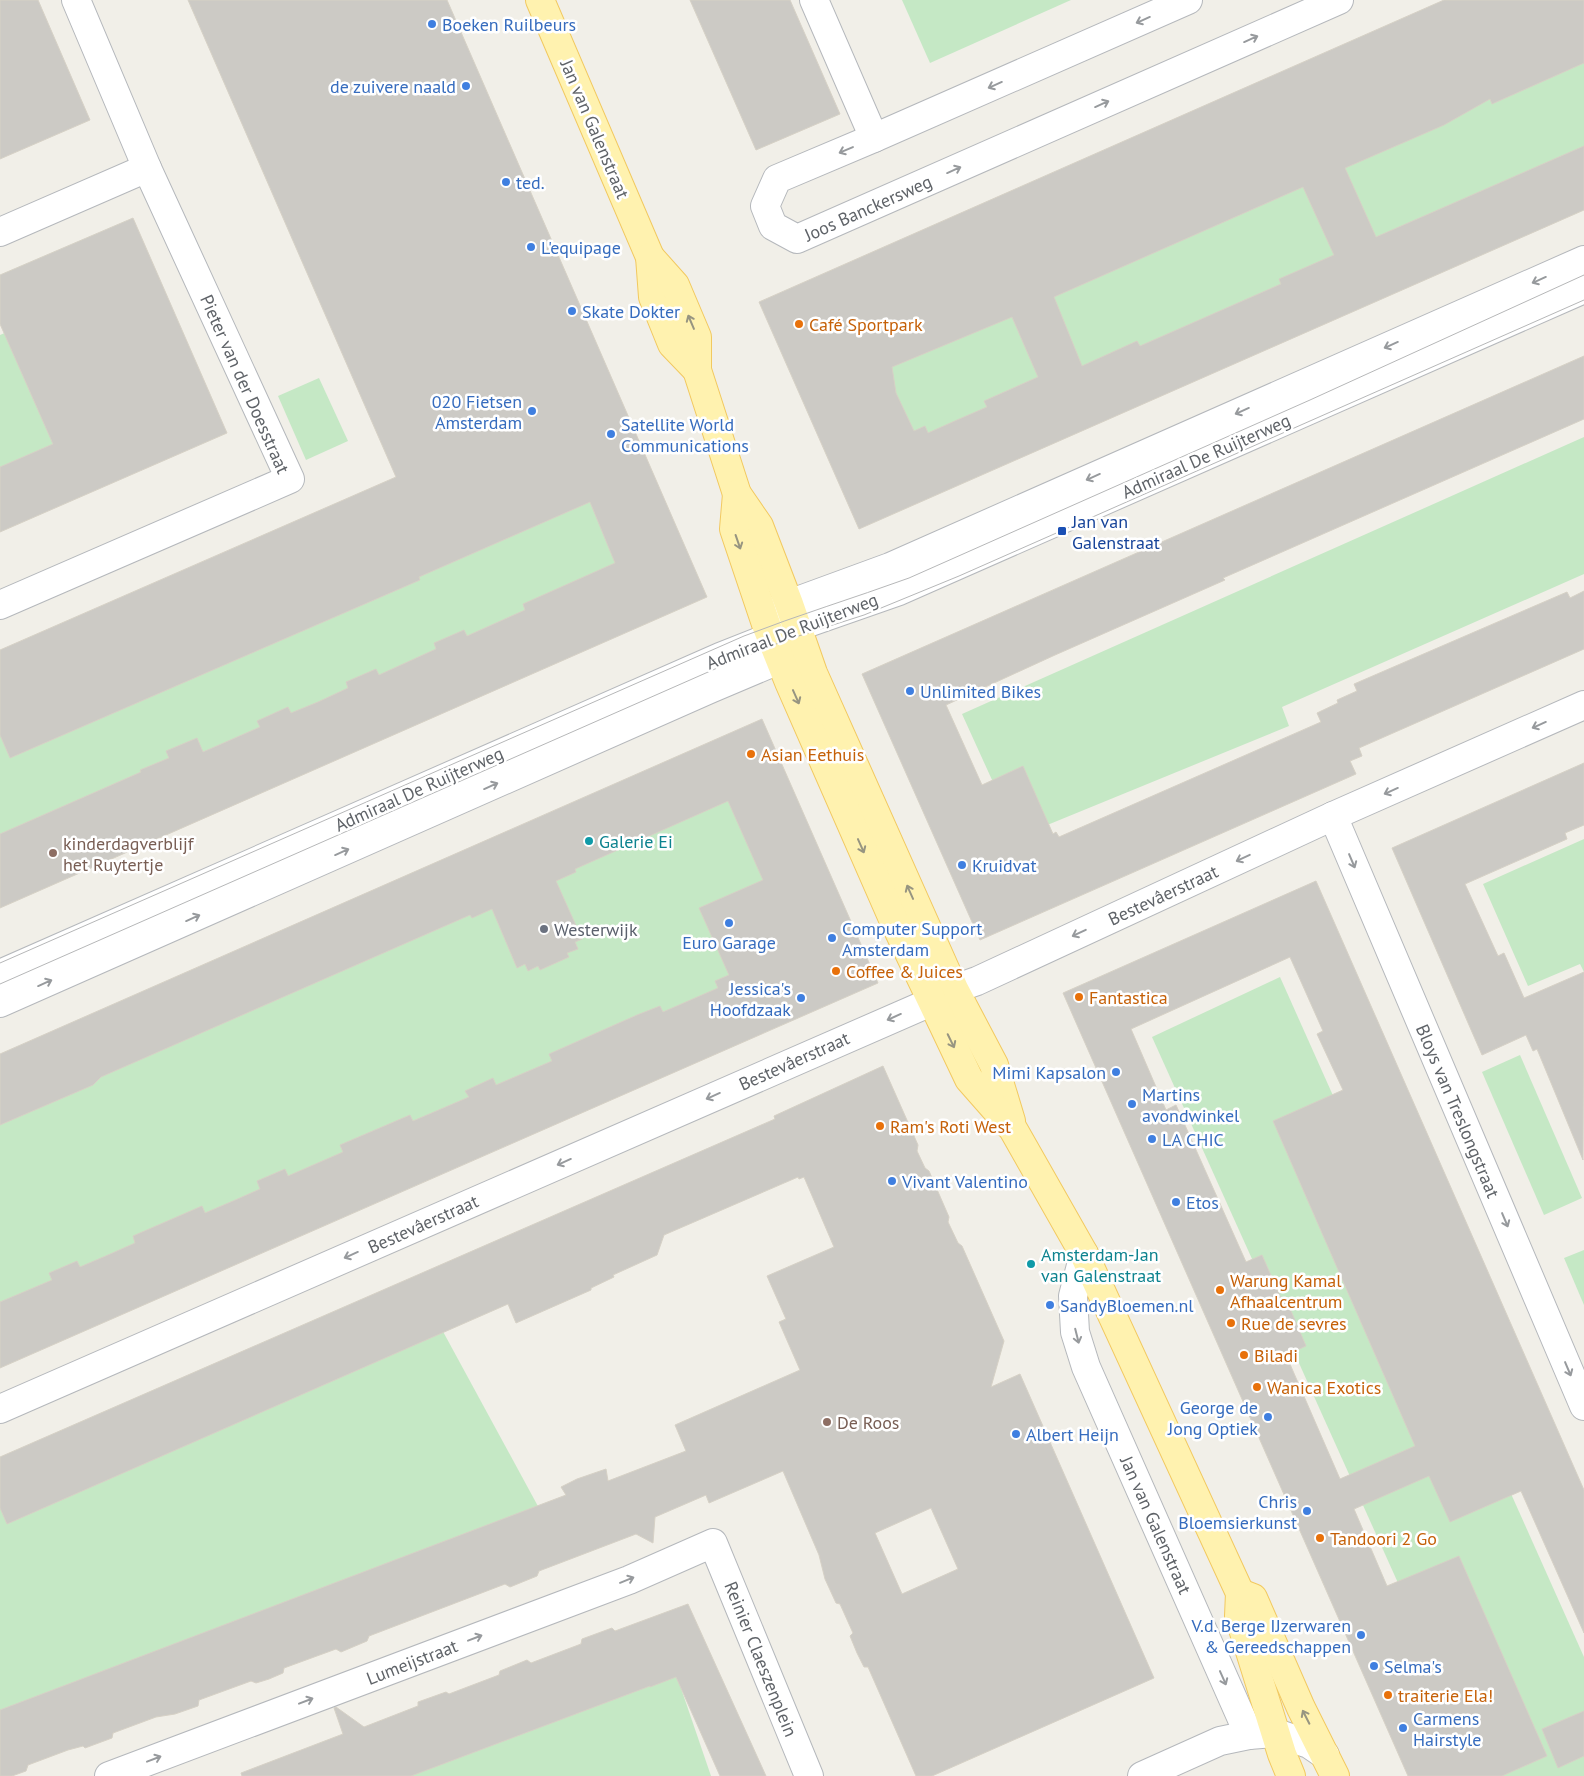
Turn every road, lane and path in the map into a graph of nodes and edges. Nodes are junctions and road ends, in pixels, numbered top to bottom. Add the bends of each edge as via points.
1 (76, 0) edge
2 (540, 0) edge
3 (814, 0) edge
4 (1188, 0) edge
5 (1339, 0) edge
6 (874, 138) junction
7 (147, 168) junction
8 (0, 232) edge
9 (1584, 260) edge
10 (1584, 290) edge
11 (0, 605) edge
12 (784, 632) junction
13 (1584, 706) edge
14 (1333, 816) junction
15 (0, 974) edge
16 (942, 995) junction
17 (0, 1003) edge
18 (1084, 1254) junction
19 (1584, 1406) edge
20 (0, 1410) edge
21 (713, 1542) joint
22 (1240, 1593) junction
23 (1276, 1733) junction
24 (1249, 1735) junction
25 (1330, 1765) edge
26 (109, 1776) edge
27 (809, 1776) edge
28 (1142, 1776) edge
29 (1291, 1776) edge

1 - 7 street, Pieter van der Doesstraat
2 - 12 main road, Jan van Galenstraat via 650,257 654,297 672,344 697,370 738,494 759,526
3 - 6 street
4 -> 6 street, Joos Banckersweg
6 -> 5 street, Joos Banckersweg via 777,179 765,206 773,226 797,240
7 - 8 street
7 - 11 street, Pieter van der Doesstraat via 290,479
9 -> 12 street, Admiraal De Ruijterweg via 890,567
10 - 12 street, Admiraal De Ruijterweg via 899,591
12 - 15 street, Admiraal De Ruijterweg via 452,774
12 - 16 main road, Jan van Galenstraat via 836,726
17 -> 12 street, Admiraal De Ruijterweg
13 -> 14 street, Bestevâerstraat
14 -> 16 street, Bestevâerstraat
14 -> 19 street, Bloys van Treslongstraat
16 - 18 main road, Jan van Galenstraat via 994,1065 1013,1129
16 -> 20 street, Bestevâerstraat
18 - 22 main road, Jan van Galenstraat
18 -> 24 street, Jan van Galenstraat via 1073,1296 1075,1332 1086,1367
26 -> 21 street, Lumeijstraat via 629,1580
21 - 27 street, Reinier Claeszenplein
22 - 23 main road, Jan van Galenstraat via 1239,1616
25 -> 22 main road, Jan van Galenstraat via 1253,1598
23 - 24 street
23 - 25 street via 1309,1744
23 - 29 main road, Jan van Galenstraat
24 - 28 street via 1220,1741

